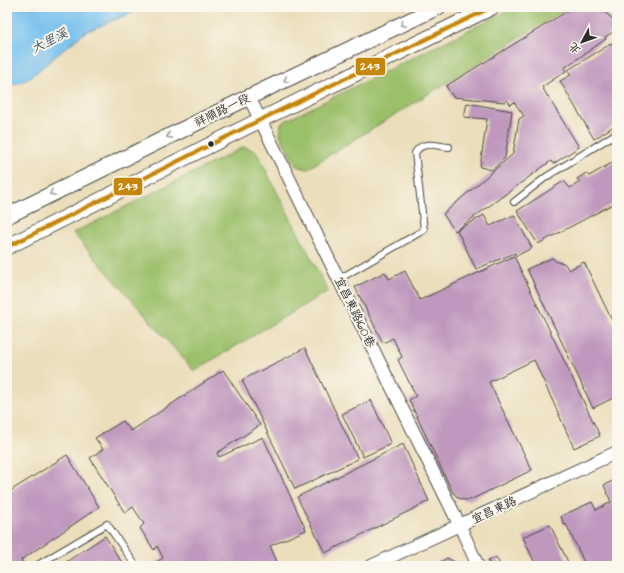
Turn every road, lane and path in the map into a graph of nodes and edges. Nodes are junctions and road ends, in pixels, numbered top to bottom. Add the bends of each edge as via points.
1 (438, 7) edge
2 (492, 7) edge
3 (249, 97) junction
4 (260, 120) junction
5 (617, 133) edge
6 (449, 147) dead end
7 (514, 202) dead end
8 (7, 216) edge
9 (7, 247) edge
10 (339, 279) junction
11 (617, 452) edge
12 (460, 526) junction
13 (36, 566) edge
14 (136, 566) edge
15 (371, 566) edge
16 (478, 566) edge

1 -> 3 street, 祥順路一段
2 - 4 street
3 - 4 street, 宜昌東路160巷
3 -> 8 street, 祥順路一段
4 - 9 street
4 - 10 street, 宜昌東路160巷
5 - 7 lane via 546,177
6 - 10 lane via 423,144 415,153 424,230
10 - 12 street, 宜昌東路160巷
11 - 12 street, 宜昌東路
12 - 15 street, 宜昌東路
12 - 16 street, 宜昌東路160巷
13 - 14 lane via 107,524

